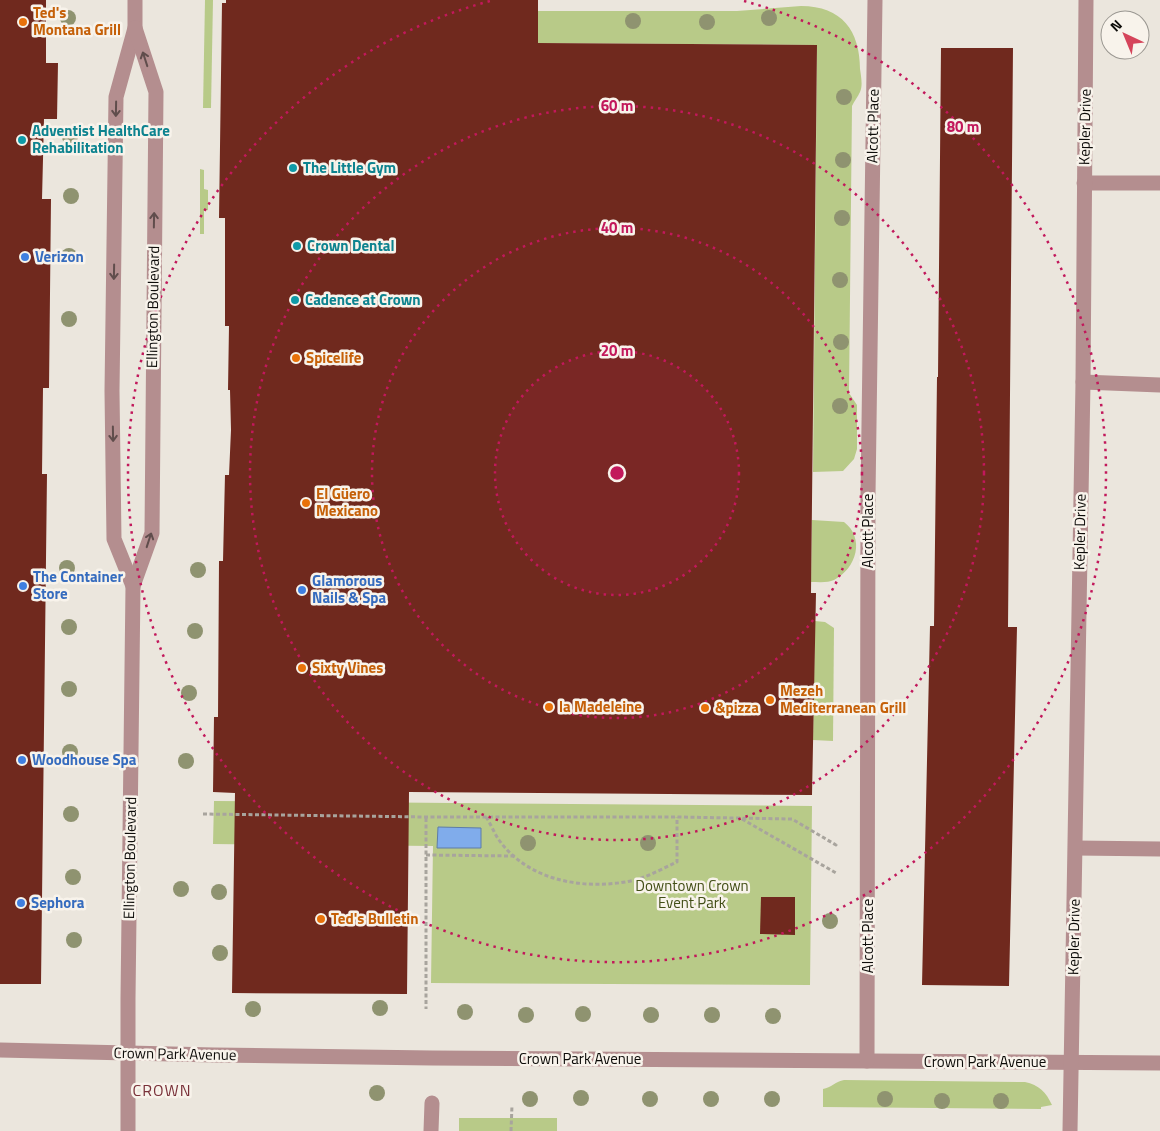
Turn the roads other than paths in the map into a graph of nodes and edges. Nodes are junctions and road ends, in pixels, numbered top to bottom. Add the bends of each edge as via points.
1 (135, 0) edge
2 (875, 0) edge
3 (1086, 0) edge
4 (135, 28) junction
5 (1084, 183) junction
6 (1160, 183) edge
7 (1083, 382) junction
8 (1160, 385) edge
9 (134, 586) junction
10 (1076, 848) junction
11 (1160, 849) edge
12 (0, 1050) edge
13 (128, 1053) junction
14 (867, 1061) junction
15 (1072, 1063) junction
16 (1160, 1064) edge
17 (432, 1103) dead end
18 (128, 1131) edge
19 (432, 1131) edge
20 (1070, 1131) edge

1 - 4 street, Ellington Boulevard
2 - 14 street, Alcott Place via 868,495
3 - 5 street, Kepler Drive
9 -> 4 street, Ellington Boulevard via 152,533 156,92
4 -> 9 street, Ellington Boulevard via 116,97 112,391 114,539
5 - 6 street
5 - 7 street, Kepler Drive
7 - 8 street
7 - 10 street, Kepler Drive
9 - 13 street, Ellington Boulevard
10 - 11 street
10 - 15 street, Kepler Drive
12 - 13 street, Crown Park Avenue
13 - 14 street, Crown Park Avenue
13 - 18 street, Ellington Boulevard
14 - 15 street, Crown Park Avenue
15 - 16 street, Crown Park Avenue
15 - 20 street, Kepler Drive
17 - 19 street

